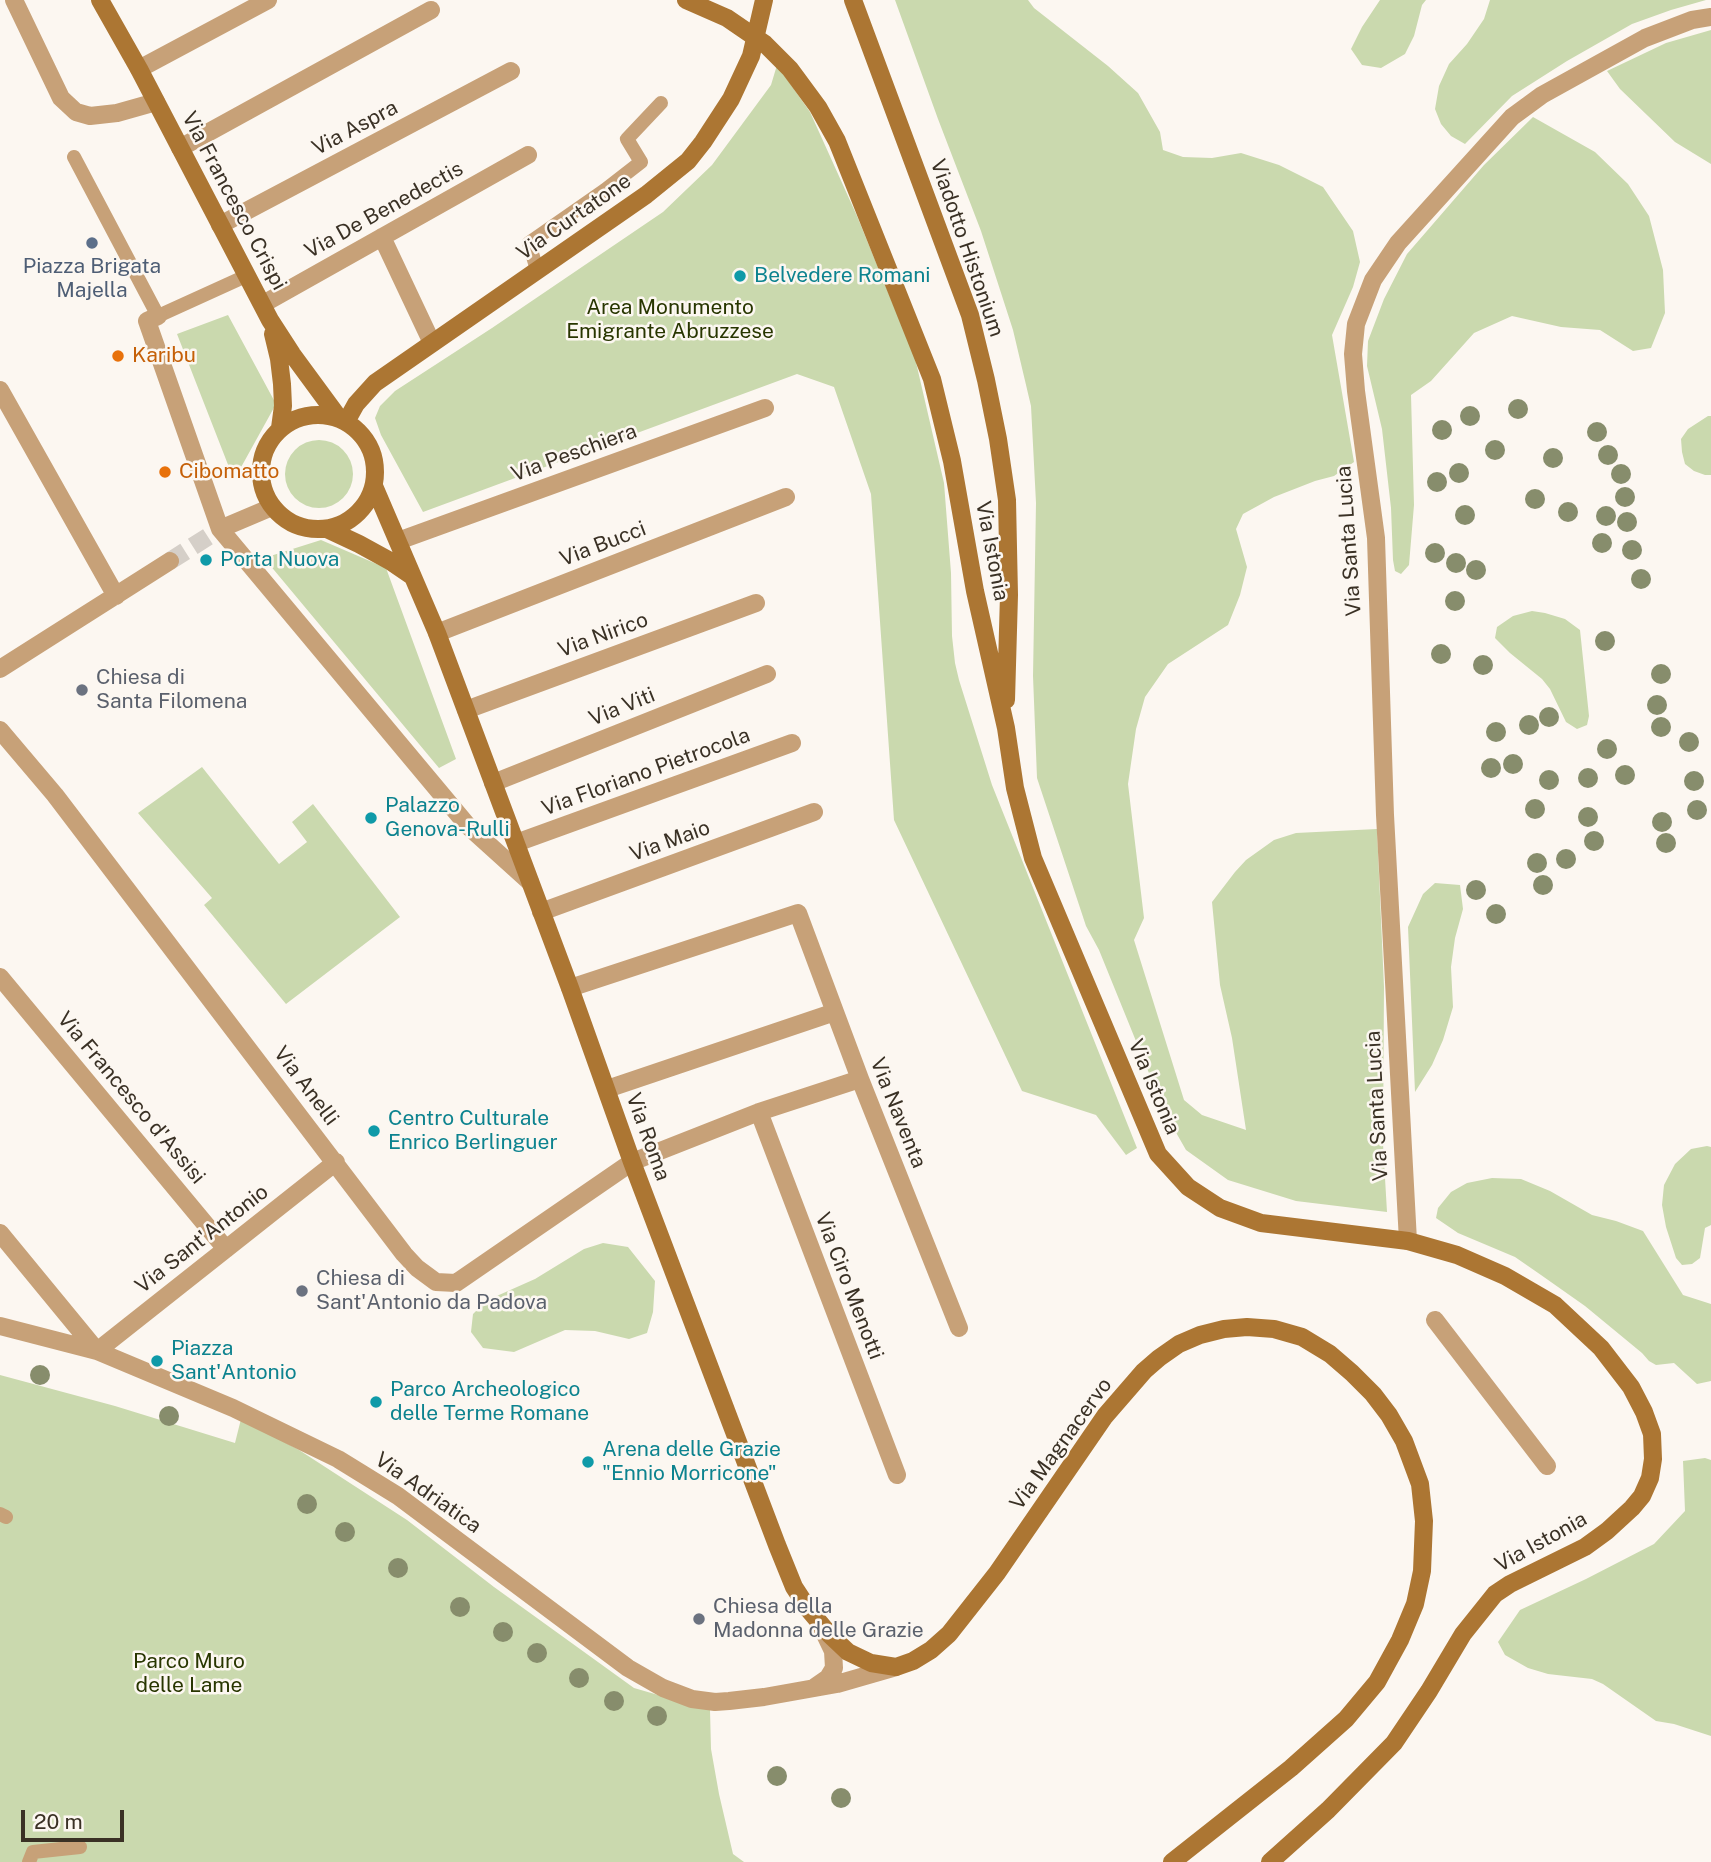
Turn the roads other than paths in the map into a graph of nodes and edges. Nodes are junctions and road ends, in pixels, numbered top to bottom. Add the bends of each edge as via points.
1 (14, 0) edge
2 (100, 0) edge
3 (268, 0) edge
4 (687, 0) edge
5 (764, 0) edge
6 (853, 0) edge
7 (432, 10) dead end
8 (1711, 17) edge
9 (139, 69) junction
10 (511, 71) dead end
11 (156, 103) junction
12 (661, 103) dead end
13 (180, 148) junction
14 (528, 155) dead end
15 (74, 157) dead end
16 (220, 225) junction
17 (382, 237) junction
18 (537, 270) junction
19 (246, 276) junction
20 (266, 312) junction
21 (158, 316) junction
22 (432, 343) junction
23 (0, 390) edge
24 (765, 408) dead end
25 (343, 420) junction
26 (280, 428) junction
27 (374, 486) junction
28 (786, 497) dead end
29 (272, 507) junction
30 (220, 528) junction
31 (327, 529) junction
32 (398, 541) junction
33 (170, 561) tunnel mouth
34 (412, 576) junction
35 (116, 596) junction
36 (756, 603) dead end
37 (437, 634) junction
38 (0, 669) edge
39 (767, 674) dead end
40 (466, 709) junction
41 (1006, 728) junction
42 (0, 730) edge
43 (792, 743) dead end
44 (493, 783) junction
45 (814, 812) dead end
46 (516, 843) junction
47 (530, 882) junction
48 (541, 912) junction
49 (0, 977) edge
50 (570, 988) junction
51 (835, 1012) junction
52 (860, 1079) junction
53 (607, 1089) junction
54 (759, 1112) junction
55 (632, 1161) junction
56 (336, 1162) junction
57 (0, 1233) edge
58 (1408, 1241) junction
59 (226, 1249) junction
60 (1435, 1320) dead end
61 (0, 1326) edge
62 (959, 1328) dead end
63 (97, 1351) junction
64 (1547, 1466) dead end
65 (897, 1475) dead end
66 (820, 1623) junction
67 (896, 1667) junction
68 (813, 1689) junction
69 (80, 1847) dead end
70 (29, 1862) edge
71 (1172, 1862) edge
72 (1270, 1862) edge

1 - 11 street, Via Francesco Crispi via 61,98 76,111 90,116
2 - 9 street, Via Francesco Crispi
3 - 9 street
4 - 41 street, Via Istonia via 727,18 765,44 790,69 837,141 932,379
5 - 18 street, Via Curtatone via 751,56 731,99 688,161
6 - 41 street, Viadotto Histonium via 970,316 988,392 1007,500
7 - 13 street
8 - 58 street, Via Santa Lucia via 1645,38 1542,95 1512,117 1398,243 1373,280 1356,324 1356,391 1376,538 1385,815
9 - 11 street, Via Francesco Crispi
10 - 16 street, Via Aspra
11 - 13 street, Via Francesco Crispi
12 - 18 lane via 627,139 641,162 529,243
13 - 16 street, Via Francesco Crispi
14 - 17 street, Via De Benedectis
15 - 21 lane
16 - 19 street, Via Francesco Crispi
17 - 20 street, Via De Benedectis
17 - 22 street
18 - 22 street, Via Curtatone
19 - 20 street, Via Francesco Crispi
19 - 21 lane
20 - 25 street, Via Francesco Crispi
20 - 26 street, Via Francesco Crispi via 279,359
21 - 30 street via 147,321
22 - 25 street, Via Curtatone via 374,383
23 - 35 street
24 - 32 street, Via Peschiera
25 - 26 street via 319,414
25 - 27 street via 361,433 371,449 376,467
26 - 29 street via 262,457 260,474
27 - 31 street via 357,515
27 - 32 street, Via Roma
28 - 37 street, Via Bucci
29 - 30 street
29 - 31 street via 296,525
30 - 47 street via 468,826
31 - 34 street
32 - 34 street, Via Roma
33 - 35 street
34 - 37 street, Via Roma
35 - 38 street
36 - 40 street, Via Nirico
37 - 40 street, Via Roma
39 - 44 street, Via Viti
40 - 44 street, Via Roma
41 - 58 street, Via Istonia via 1033,858 1158,1154 1188,1187 1220,1208 1261,1223
42 - 56 street, Via Anelli via 55,795
43 - 46 street, Via Floriano Pietrocola
44 - 46 street, Via Roma
45 - 48 street, Via Maio
46 - 47 street, Via Roma
47 - 48 street, Via Roma
48 - 50 street, Via Roma
49 - 59 street, Via Francesco d'Assisi
50 - 51 street, Via Naventa via 798,913
50 - 53 street, Via Roma
51 - 52 street, Via Naventa
51 - 53 street
52 - 54 street, Via Anelli
52 - 62 street, Via Naventa
53 - 55 street, Via Roma
54 - 55 street, Via Anelli
54 - 65 street, Via Ciro Menotti
55 - 56 street, Via Anelli via 456,1283 436,1282 417,1268
55 - 66 street, Via Roma via 794,1587
56 - 59 street, Via Sant'Antonio
57 - 63 street
58 - 72 street, Via Istonia via 1505,1276 1555,1305 1601,1348 1644,1412 1652,1434 1650,1478 1642,1496 1607,1531 1495,1594 1394,1743
59 - 63 street, Via Sant'Antonio
60 - 64 street
61 - 63 street, Via Adriatica
63 - 68 street, Via Adriatica via 233,1408 338,1459 398,1496 628,1668 663,1688 715,1702
66 - 67 street, Via Roma via 849,1652 871,1663
66 - 68 street via 833,1651 834,1668
67 - 68 street, Via Adriatica
67 - 71 street, Via Magnacervo via 913,1661 949,1634 997,1573 1105,1416 1159,1358 1200,1335 1247,1327 1302,1337 1330,1354 1389,1415 1420,1484 1422,1571 1415,1604 1377,1682 1346,1719
69 - 70 lane via 33,1852

